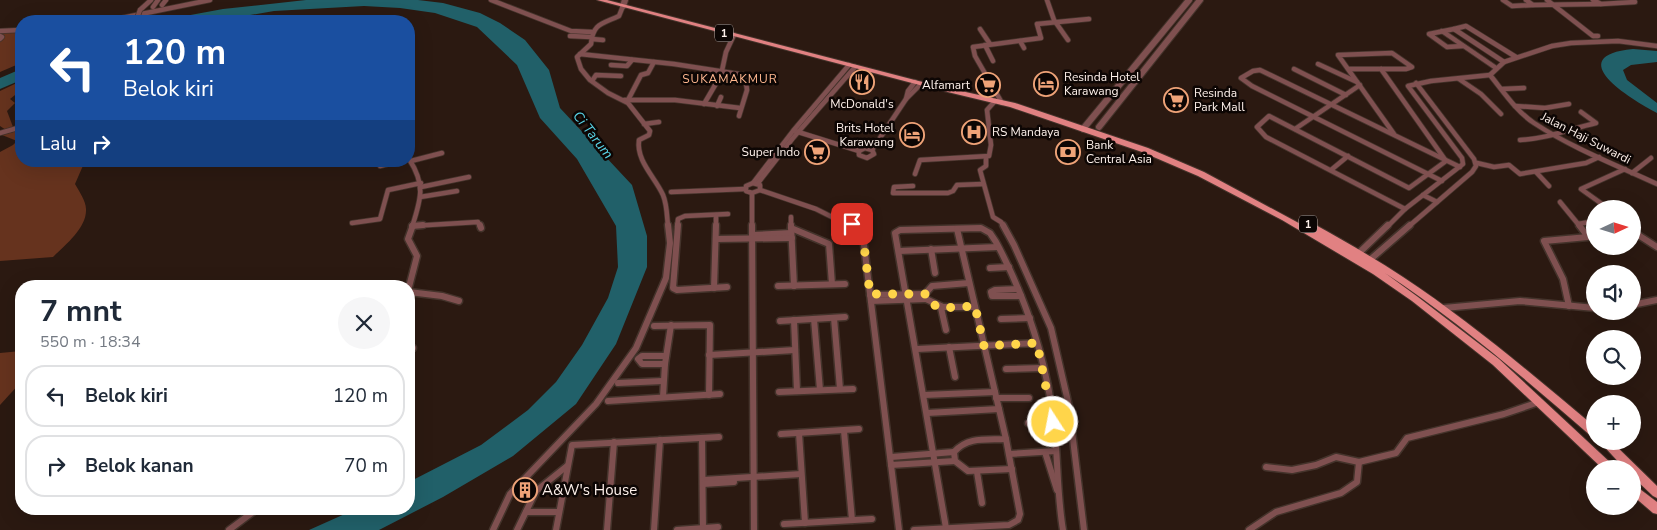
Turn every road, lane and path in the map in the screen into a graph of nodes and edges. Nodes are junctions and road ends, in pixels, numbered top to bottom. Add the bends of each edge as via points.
1 (151, 0) edge
2 (158, 0) edge
3 (166, 0) edge
4 (210, 0) edge
5 (491, 0) edge
6 (600, 0) edge
7 (1047, 0) edge
8 (1188, 0) edge
9 (1200, 0) edge
10 (1504, 0) edge
11 (1526, 0) edge
12 (1547, 0) edge
13 (1551, 0) edge
14 (1573, 0) edge
15 (1593, 0) edge
16 (1634, 0) edge
17 (1615, 1) edge
18 (624, 3) edge
19 (1601, 4) junction
20 (162, 5) dead end
21 (1533, 5) junction
22 (1580, 5) junction
23 (1557, 6) junction
24 (154, 7) dead end
25 (136, 15) edge
26 (138, 15) edge
27 (1176, 16) junction
28 (1186, 18) junction
29 (1089, 19) dead end
30 (1055, 22) junction
31 (980, 29) dead end
32 (1454, 29) junction
33 (15, 30) edge
34 (0, 31) edge
35 (1442, 31) junction
36 (570, 36) dead end
37 (592, 36) junction
38 (732, 38) junction
39 (603, 40) dead end
40 (1068, 40) dead end
41 (1020, 41) junction
42 (987, 44) junction
43 (1462, 46) junction
44 (1657, 46) edge
45 (1024, 48) dead end
46 (580, 54) junction
47 (1516, 57) junction
48 (632, 60) junction
49 (993, 61) dead end
50 (654, 62) junction
51 (1504, 62) junction
52 (1318, 64) dead end
53 (611, 65) dead end
54 (852, 66) junction
55 (1496, 68) junction
56 (1349, 69) junction
57 (1381, 69) junction
58 (721, 70) junction
59 (1294, 70) dead end
60 (1128, 73) junction
61 (1490, 75) junction
62 (621, 76) dead end
63 (1139, 76) junction
64 (1459, 79) junction
65 (592, 80) junction
66 (918, 83) junction
67 (1416, 83) junction
68 (1359, 84) junction
69 (1524, 88) dead end
70 (1502, 89) junction
71 (1346, 94) junction
72 (721, 97) dead end
73 (906, 99) junction
74 (626, 100) junction
75 (998, 102) junction
76 (704, 104) junction
77 (1569, 104) dead end
78 (1331, 105) junction
79 (717, 106) junction
80 (1515, 106) junction
81 (730, 112) dead end
82 (739, 112) junction
83 (1581, 112) dead end
84 (1501, 114) dead end
85 (1313, 117) junction
86 (660, 122) dead end
87 (644, 124) junction
88 (1084, 127) junction
89 (1099, 127) dead end
90 (15, 129) edge
91 (1295, 130) junction
92 (796, 131) junction
93 (0, 133) edge
94 (1553, 134) junction
95 (1395, 136) junction
96 (1520, 140) dead end
97 (872, 150) junction
98 (859, 151) junction
99 (442, 153) dead end
100 (1348, 156) junction
101 (986, 157) junction
102 (1599, 157) junction
103 (1650, 158) dead end
104 (415, 159) edge
105 (1446, 161) junction
106 (1477, 163) junction
107 (414, 167) edge
108 (1460, 167) junction
109 (1625, 169) junction
110 (1331, 170) junction
111 (1536, 172) junction
112 (1632, 173) junction
113 (915, 174) dead end
114 (1427, 174) junction
115 (470, 177) dead end
116 (1442, 181) junction
117 (755, 183) junction
118 (1657, 184) edge
119 (421, 185) junction
120 (984, 185) junction
121 (913, 186) dead end
122 (1549, 186) dead end
123 (745, 189) junction
124 (760, 190) junction
125 (966, 190) dead end
126 (457, 191) dead end
127 (671, 192) dead end
128 (752, 193) junction
129 (1423, 195) junction
130 (420, 197) junction
131 (1596, 200) edge
132 (1437, 202) junction
133 (1560, 202) dead end
134 (1405, 209) junction
135 (728, 214) dead end
136 (716, 215) junction
137 (791, 217) dead end
138 (352, 223) dead end
139 (1586, 223) edge
140 (1578, 224) junction
141 (412, 226) junction
142 (480, 228) dead end
143 (956, 228) junction
144 (791, 233) junction
145 (754, 236) junction
146 (1641, 237) edge
147 (716, 239) junction
148 (998, 247) junction
149 (1657, 247) edge
150 (961, 248) junction
151 (931, 249) junction
152 (1360, 250) dead end
153 (899, 251) junction
154 (1372, 258) dead end
155 (1008, 267) junction
156 (990, 268) dead end
157 (935, 273) dead end
158 (411, 280) edge
159 (969, 283) junction
160 (832, 284) junction
161 (845, 284) dead end
162 (778, 286) dead end
163 (794, 286) junction
164 (714, 288) junction
165 (727, 288) dead end
166 (1018, 289) junction
167 (415, 293) edge
168 (1021, 296) junction
169 (908, 297) junction
170 (925, 297) junction
171 (871, 298) junction
172 (1657, 300) edge
173 (459, 301) dead end
174 (1641, 303) edge
175 (975, 306) junction
176 (1569, 306) junction
177 (1586, 307) edge
178 (941, 308) junction
179 (1444, 308) dead end
180 (846, 317) dead end
181 (834, 318) junction
182 (1030, 318) junction
183 (814, 319) junction
184 (1001, 319) dead end
185 (794, 320) junction
186 (780, 321) dead end
187 (671, 325) junction
188 (654, 326) dead end
189 (946, 330) dead end
190 (1037, 343) junction
191 (984, 346) junction
192 (949, 347) junction
193 (917, 349) junction
194 (795, 352) junction
195 (753, 354) junction
196 (709, 357) junction
197 (1042, 368) junction
198 (1006, 369) dead end
199 (955, 377) dead end
200 (663, 381) junction
201 (618, 383) dead end
202 (840, 389) junction
203 (854, 389) dead end
204 (820, 390) junction
205 (797, 391) junction
206 (779, 392) dead end
207 (720, 394) dead end
208 (708, 395) junction
209 (924, 395) junction
210 (996, 395) junction
211 (663, 398) junction
212 (1029, 398) dead end
213 (608, 401) dead end
214 (1539, 402) junction
215 (999, 409) junction
216 (927, 413) junction
217 (1053, 422) junction
218 (1028, 424) dead end
219 (1586, 426) edge
220 (859, 430) dead end
221 (844, 431) junction
222 (799, 433) junction
223 (781, 434) dead end
224 (719, 437) dead end
225 (702, 438) junction
226 (1006, 439) junction
227 (660, 440) junction
228 (614, 442) junction
229 (1581, 442) junction
230 (1586, 444) edge
231 (1613, 450) edge
232 (1056, 451) junction
233 (954, 452) junction
234 (1045, 452) junction
235 (934, 453) junction
236 (1010, 454) junction
237 (891, 460) junction
238 (1601, 460) edge
239 (1606, 460) edge
240 (1622, 460) edge
241 (1625, 460) edge
242 (955, 461) junction
243 (935, 462) junction
244 (1359, 462) junction
245 (567, 466) junction
246 (1266, 467) dead end
247 (1012, 468) junction
248 (977, 472) junction
249 (801, 476) junction
250 (1641, 476) edge
251 (753, 479) junction
252 (703, 482) junction
253 (1057, 491) junction
254 (1657, 493) edge
255 (1641, 496) edge
256 (982, 503) dead end
257 (1657, 509) edge
258 (526, 512) junction
259 (559, 512) junction
260 (249, 515) edge
261 (872, 519) dead end
262 (852, 520) junction
263 (805, 523) junction
264 (784, 524) dead end
265 (718, 527) dead end
266 (703, 528) junction
267 (946, 528) junction
268 (229, 530) edge
269 (493, 530) edge
270 (517, 530) edge
271 (556, 530) edge
272 (607, 530) edge
273 (654, 530) edge
274 (677, 530) edge
275 (754, 530) edge
276 (899, 530) edge
277 (914, 530) edge
278 (1063, 530) edge
279 (1084, 530) edge
280 (1249, 530) edge

1 - 26 street, bridge
2 - 24 street
3 - 20 street
4 - 25 street
5 - 37 street
6 - 18 main road, 1
7 - 30 street
8 - 27 street
9 - 28 street
10 - 21 street via 1512,6
11 - 21 street
12 - 23 street
13 - 23 street
14 - 22 street
15 - 19 street
16 - 17 street
17 - 19 street
18 - 37 street via 619,16 597,26
18 - 38 main road, 1
19 - 22 street
21 - 23 street
22 - 23 street
23 - 23 street via 1598,36 1593,36
27 - 28 street
27 - 60 street
28 - 63 street
29 - 30 street
30 - 40 street
30 - 41 street via 1037,24 1042,38
31 - 42 street
32 - 35 street
32 - 47 street via 1466,26
32 - 51 street
33 - 34 street
35 - 43 street
35 - 43 street via 1429,34 1447,47
36 - 37 street
37 - 39 street
37 - 46 street via 589,47
38 - 54 main road, 1 via 747,38
38 - 58 street
41 - 42 street
41 - 45 street
42 - 49 street
42 - 75 street via 972,49
43 - 55 street
44 - 47 street via 1618,41 1580,42
46 - 48 street
46 - 65 street via 577,63
47 - 51 street
48 - 50 street
48 - 53 street via 628,66
50 - 58 street
50 - 74 street via 648,73 641,75
51 - 55 street
52 - 68 street
54 - 66 main road, 1
54 - 92 street
55 - 61 street
56 - 57 street
56 - 57 street via 1338,54 1392,53 1412,68
56 - 68 street
57 - 105 street
58 - 76 street
58 - 82 street via 747,77 747,90
59 - 71 street
60 - 63 street
60 - 88 street
61 - 64 street
61 - 70 street, Jalan Haji Suwardi
62 - 65 street via 596,75
63 - 89 street
64 - 67 street
64 - 84 street via 1481,94
65 - 74 street via 611,95
66 - 73 street via 915,92
66 - 73 street via 908,91
66 - 75 main road, 1
67 - 106 street
67 - 108 street via 1409,89 1462,158
68 - 71 street
68 - 95 street
69 - 70 street
70 - 80 street, Jalan Haji Suwardi
71 - 78 street
72 - 79 street
73 - 97 street
74 - 76 street
74 - 87 street
75 - 88 main road, 1
75 - 101 street via 987,110 991,145 990,155
76 - 79 street
77 - 80 street via 1545,108
78 - 85 street
78 - 85 street via 1260,70 1242,78
78 - 95 street
79 - 82 street
80 - 94 street, Jalan Haji Suwardi
81 - 82 street
83 - 94 street via 1596,123
85 - 91 street
85 - 114 street
86 - 87 street
87 - 269 street via 650,134 639,140 639,150 663,195 668,216 670,243 664,285 636,348 596,404 510,494
88 - 214 main road, 1 via 1194,170 1307,230 1427,308 1496,362
88 - 219 main road, 1 via 1150,147 1211,173 1364,257 1400,279 1499,354
90 - 93 street
91 - 100 street
91 - 110 street via 1270,116 1258,125 1258,130 1266,136
92 - 98 street
92 - 117 street
94 - 96 street via 1540,139
94 - 102 street, Jalan Haji Suwardi
95 - 105 street
97 - 98 street via 865,148
97 - 98 street via 874,154 867,158 859,155
99 - 104 street
100 - 110 street
100 - 114 street via 1409,188
101 - 113 street via 920,160
101 - 120 street via 986,166 980,170
102 - 109 street, Jalan Haji Suwardi
102 - 111 street via 1586,163
103 - 112 street
105 - 108 street
105 - 114 street
106 - 111 street via 1494,167 1509,165 1520,174
106 - 132 street via 1472,172
107 - 119 street
108 - 116 street
109 - 112 street, Jalan Haji Suwardi
109 - 131 street via 1581,189
110 - 134 street
111 - 122 street
112 - 118 street, Jalan Haji Suwardi
114 - 116 street
115 - 119 street
116 - 129 street
117 - 123 street
117 - 124 street
119 - 130 street
119 - 138 street via 388,190 380,219
120 - 121 street via 955,186 948,193 893,192 894,186
120 - 125 street
120 - 279 street via 993,217 1002,222 1014,244 1052,328 1069,406
123 - 127 street
123 - 128 street
124 - 128 street
124 - 171 street via 856,228 863,237
126 - 130 street
128 - 145 street
129 - 132 street
129 - 134 street
130 - 141 street
132 - 154 street
133 - 140 street
134 - 152 street
135 - 136 street
136 - 147 street
136 - 164 street via 678,219 673,288
137 - 144 street
139 - 140 street
140 - 176 street via 1588,237 1544,241 1563,279
141 - 142 street via 478,222
141 - 158 street via 409,243 418,256
143 - 148 street via 986,229
143 - 150 street
143 - 153 street via 897,231
144 - 145 street
144 - 160 street via 829,244
144 - 163 street
145 - 147 street
145 - 195 street
146 - 149 street
147 - 164 street
148 - 150 street
148 - 155 street
150 - 151 street
150 - 159 street
151 - 153 street
151 - 157 street
153 - 169 street
155 - 156 street
155 - 166 street
159 - 170 street via 932,286
159 - 175 street
160 - 161 street
160 - 163 street
162 - 163 street
164 - 165 street
166 - 168 street
166 - 168 street via 991,292 996,297
167 - 173 street
168 - 182 street
169 - 170 street
169 - 171 street
169 - 193 street
170 - 178 street
171 - 237 street
172 - 174 street
175 - 178 street
175 - 191 street
176 - 177 street
176 - 179 street via 1534,302
178 - 189 street
180 - 181 street
181 - 183 street
181 - 202 street
182 - 184 street
182 - 190 street
183 - 185 street
183 - 204 street
185 - 186 street
185 - 194 street
187 - 188 street
187 - 196 street via 710,325
187 - 200 street
190 - 191 street
190 - 197 street
191 - 192 street
191 - 210 street
192 - 193 street
192 - 199 street
193 - 209 street
194 - 195 street
194 - 205 street
195 - 196 street
195 - 251 street
196 - 208 street
197 - 198 street
197 - 217 street
200 - 201 street
200 - 211 street
202 - 203 street
202 - 204 street
204 - 205 street
205 - 206 street
207 - 208 street
208 - 211 street
209 - 210 street
209 - 216 street
210 - 212 street
210 - 215 street
211 - 213 street
214 - 229 main road, 1
214 - 244 street via 1407,438 1396,453
215 - 216 street
215 - 226 street
216 - 235 street
217 - 218 street
217 - 232 street
220 - 221 street
221 - 222 street
221 - 262 street
222 - 223 street
222 - 249 street
224 - 225 street
225 - 227 street
225 - 252 street
226 - 233 street via 970,440
226 - 236 street
227 - 228 street
227 - 273 street
228 - 245 street via 575,444 570,448
228 - 272 street
229 - 230 main road
229 - 238 main road, 1
231 - 241 main road
232 - 234 street
232 - 253 street
233 - 235 street
233 - 242 street
234 - 236 street
234 - 253 street
235 - 237 street
235 - 243 street
236 - 247 street
237 - 243 street
237 - 276 street
239 - 240 main road via 1606,456 1613,455
242 - 243 street
242 - 248 street via 963,468
243 - 267 street
244 - 246 street via 1336,457 1292,470
244 - 280 street via 1357,482 1341,493 1276,512
245 - 258 street via 536,491
245 - 259 street
247 - 248 street
247 - 267 street via 1020,509 1018,520 1009,526
248 - 256 street
249 - 251 street
249 - 263 street
250 - 254 main road
251 - 252 street
251 - 275 street
252 - 266 street
253 - 278 street
255 - 257 main road
258 - 259 street
258 - 270 street
259 - 271 street
260 - 268 street
261 - 262 street
262 - 263 street
263 - 264 street
265 - 266 street
266 - 274 street
267 - 277 street

